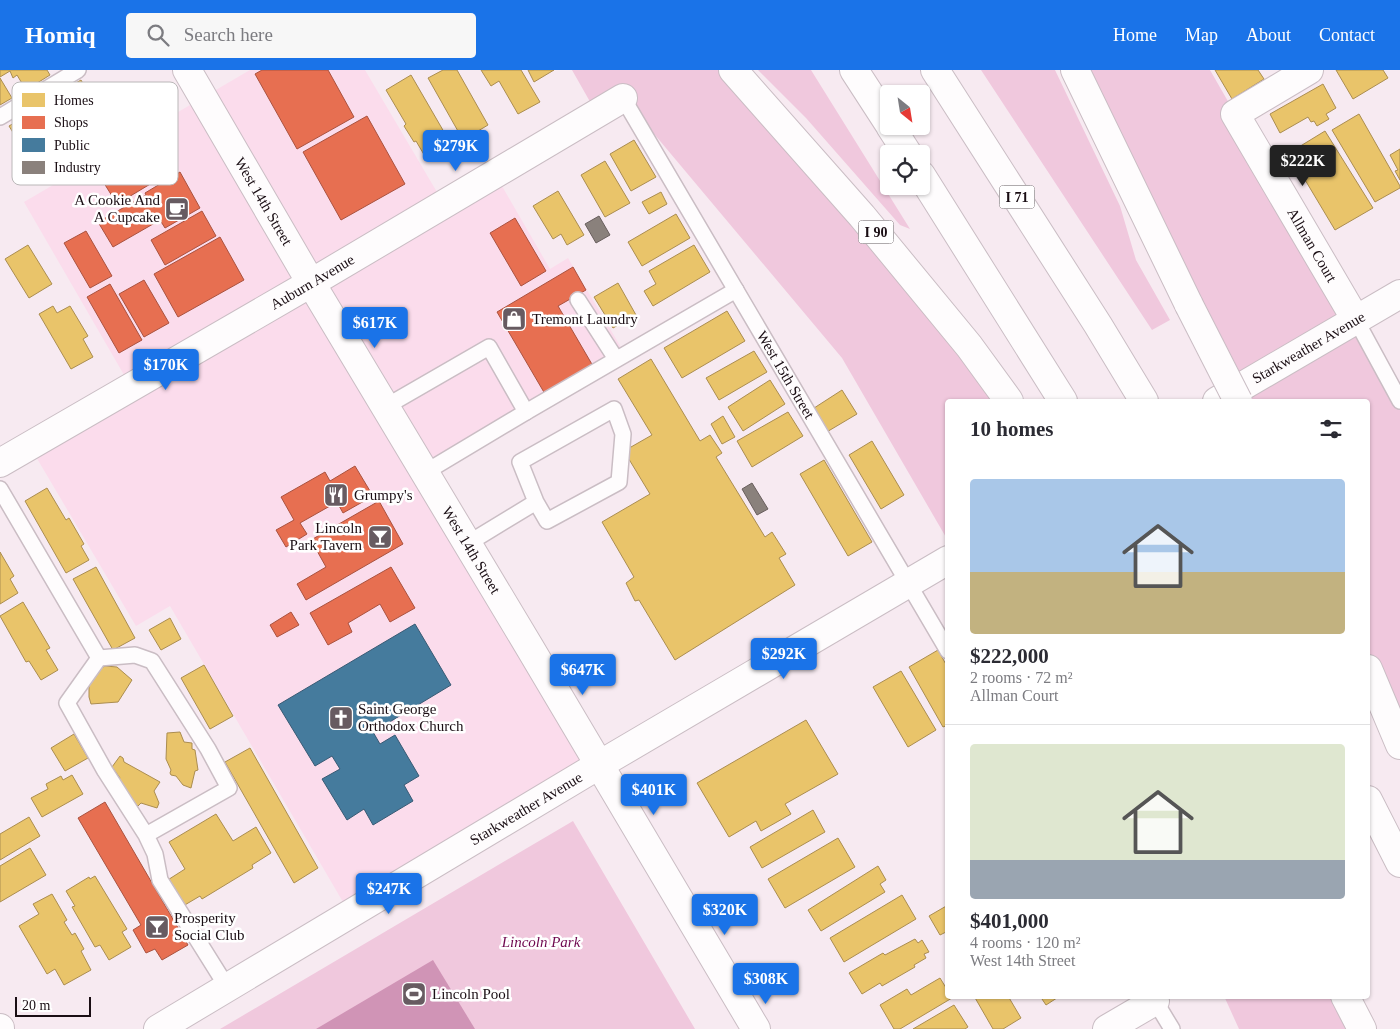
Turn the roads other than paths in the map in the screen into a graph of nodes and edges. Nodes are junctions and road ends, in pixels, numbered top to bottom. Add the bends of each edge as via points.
1 (78, 70) edge
2 (187, 70) edge
3 (733, 70) edge
4 (854, 70) edge
5 (935, 70) edge
6 (1075, 70) edge
7 (1309, 70) edge
8 (58, 82) edge
9 (623, 98) joint
10 (12, 110) edge
11 (880, 110) edge
12 (0, 117) edge
13 (930, 189) edge
14 (311, 283) junction
15 (736, 290) junction
16 (1400, 294) edge
17 (578, 300) dead end
18 (1356, 320) junction
19 (616, 359) junction
20 (1008, 399) edge
21 (1062, 399) edge
22 (1143, 399) edge
23 (1220, 399) edge
24 (1237, 399) edge
25 (1400, 401) edge
26 (385, 407) junction
27 (526, 412) junction
28 (0, 462) edge
29 (424, 473) junction
30 (0, 489) edge
31 (536, 502) junction
32 (467, 544) junction
33 (945, 562) edge
34 (907, 584) junction
35 (945, 646) edge
36 (99, 658) junction
37 (1370, 674) edge
38 (1400, 745) edge
39 (598, 765) junction
40 (1370, 804) edge
41 (146, 834) junction
42 (1400, 863) edge
43 (227, 987) junction
44 (1154, 999) edge
45 (1347, 999) edge
46 (1360, 999) edge
47 (158, 1029) edge
48 (756, 1029) edge
49 (1107, 1029) edge
50 (1172, 1029) edge
51 (1362, 1029) edge
52 (1374, 1029) edge

1 - 8 lane
2 - 14 main road, West 14th Street
3 - 20 main road, I 90 via 862,216 969,346
4 - 11 main road
5 - 22 main road, I 71
6 - 24 main road, bridge
7 - 18 main road, Allman Court via 1235,114
9 - 14 main road, Auburn Avenue
9 - 15 lane, West 15th Street
10 - 12 lane
13 - 21 main road
14 - 26 main road, West 14th Street
14 - 28 main road, Auburn Avenue
15 - 19 lane
15 - 34 lane, West 15th Street
16 - 18 main road, Starkweather Avenue
17 - 19 lane
18 - 23 main road, Starkweather Avenue
18 - 25 lane
19 - 27 lane
26 - 27 lane via 489,346
26 - 29 main road, West 14th Street
27 - 29 lane
29 - 32 main road, West 14th Street
30 - 36 lane
31 - 31 lane via 520,462 614,409 623,434 619,482 547,521
31 - 32 lane
32 - 39 main road, West 14th Street
33 - 34 main road, Starkweather Avenue
34 - 35 lane, West 15th Street
34 - 39 main road, Starkweather Avenue
36 - 41 lane via 67,703 105,771
36 - 41 lane via 135,655 152,661 229,788
37 - 38 main road
39 - 43 main road, Starkweather Avenue
39 - 48 main road, West 14th Street
40 - 42 main road
41 - 43 lane via 155,854 160,880
43 - 47 main road, Starkweather Avenue
44 - 49 main road
44 - 50 lane
45 - 51 main road
46 - 52 main road

